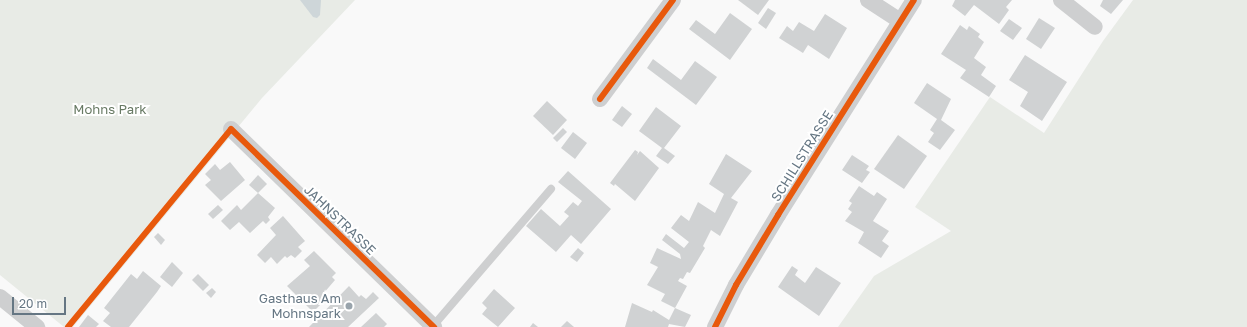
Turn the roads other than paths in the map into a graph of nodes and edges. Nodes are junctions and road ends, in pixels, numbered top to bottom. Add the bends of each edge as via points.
1 (673, 0) edge
2 (868, 0) edge
3 (914, 0) edge
4 (1061, 0) edge
5 (900, 21) junction
6 (1095, 27) dead end
7 (600, 100) dead end
8 (231, 129) dead end
9 (551, 188) dead end
10 (0, 298) edge
11 (37, 327) edge
12 (433, 327) edge
13 (715, 327) edge

1 - 7 street
2 - 5 street
3 - 5 street, SCHILLSTRASSE
4 - 6 street
5 - 13 street, SCHILLSTRASSE via 755,253
8 - 12 street, JAHNSTRASSE
9 - 12 lane
10 - 11 street

